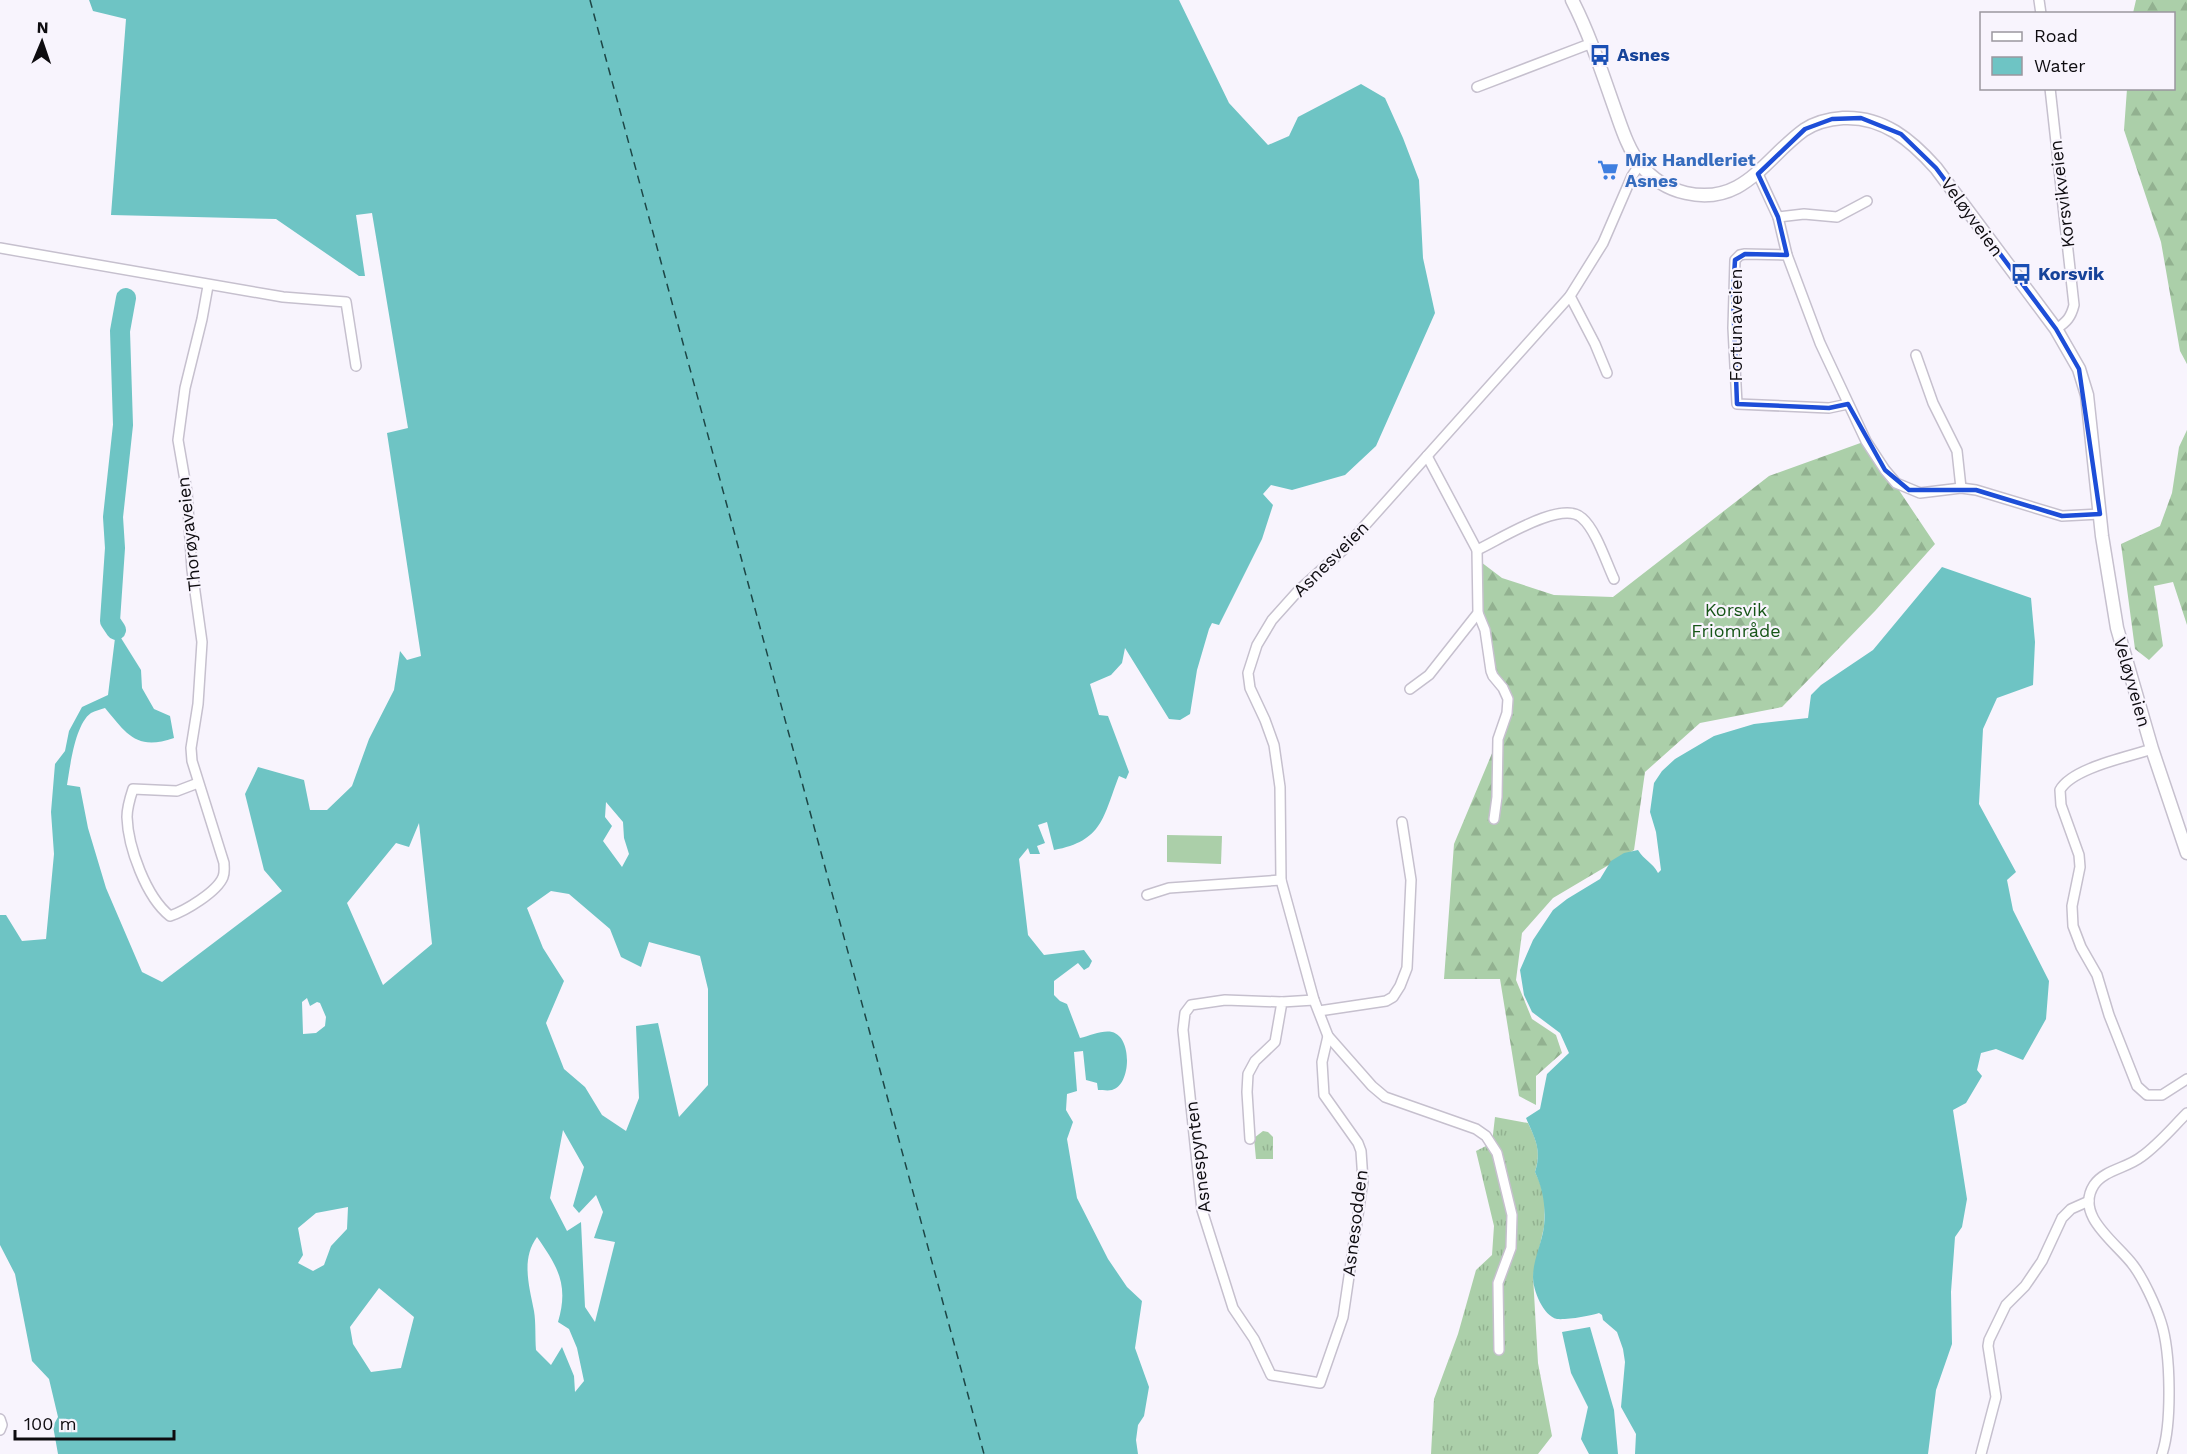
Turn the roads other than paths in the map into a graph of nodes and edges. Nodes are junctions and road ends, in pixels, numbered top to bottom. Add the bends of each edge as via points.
1 (1572, 0) edge
2 (1592, 44) junction
3 (1477, 87) dead end
4 (2050, 90) edge
5 (1640, 164) junction
6 (1758, 174) junction
7 (1867, 201) dead end
8 (1778, 217) junction
9 (0, 248) edge
10 (1786, 255) junction
11 (208, 286) junction
12 (1570, 296) junction
13 (2056, 330) junction
14 (1916, 355) dead end
15 (356, 366) dead end
16 (1607, 373) dead end
17 (1848, 404) junction
18 (1427, 456) junction
19 (1961, 488) junction
20 (2100, 514) junction
21 (1477, 550) junction
22 (1614, 579) dead end
23 (1478, 613) junction
24 (1410, 689) dead end
25 (2152, 749) junction
26 (198, 783) junction
27 (1494, 819) dead end
28 (1402, 822) dead end
29 (2187, 852) edge
30 (1281, 880) junction
31 (1147, 895) dead end
32 (1314, 1000) junction
33 (1282, 1002) junction
34 (1319, 1011) junction
35 (1328, 1036) junction
36 (2187, 1079) edge
37 (2187, 1113) edge
38 (1250, 1139) dead end
39 (2089, 1201) junction
40 (1499, 1350) dead end
41 (1320, 1383) joint
42 (0, 1419) edge
43 (0, 1430) edge
44 (1981, 1454) edge
45 (2162, 1454) edge

1 - 2 main road, Veløyveien
2 - 3 street
2 - 5 main road, Veløyveien via 1632,153
4 - 13 street, Korsvikveien via 2074,304 2072,315
5 - 6 main road, Veløyveien via 1661,183 1690,194 1726,192
5 - 12 street, Asnesveien via 1603,243
6 - 8 street
6 - 13 main road, Veløyveien via 1805,129 1819,122 1861,118 1891,128 1936,168
7 - 8 street via 1837,218 1804,214
8 - 10 street
9 - 11 street
10 - 17 street
10 - 17 street, Fortunaveien via 1740,255 1735,260 1737,404 1829,408
11 - 15 street via 346,302
11 - 26 street, Thorøyaveien via 185,388 178,440 202,642 191,748
12 - 16 street
12 - 18 street, Asnesveien
13 - 20 main road, Veløyveien via 2079,369 2087,395
14 - 19 street via 1933,403 1957,451
17 - 19 street via 1868,444 1896,483 1920,493
18 - 21 street
18 - 30 street, Asnesveien via 1343,550 1272,620 1250,660 1250,688 1274,745 1277,765
19 - 20 street via 2062,516
20 - 25 main road, Veløyveien via 2117,628
21 - 22 street via 1546,516 1572,512 1588,524
21 - 23 street
23 - 24 street via 1430,675
23 - 27 street via 1485,630 1491,671 1508,699 1498,739
25 - 29 main road, Veløyveien
25 - 36 street via 2069,779 2059,794 2079,855 2073,926 2097,975 2137,1086 2147,1095 2162,1095
26 - 26 street, Thorøyaveien via 225,873 214,890 170,916 141,873 128,825 129,800 133,789 177,791
28 - 34 street via 1411,880 1407,968 1400,986 1386,1001
30 - 31 street via 1169,888
30 - 32 street, Asnesveien
32 - 33 street, Asnespynten
32 - 34 street, Asnesveien
33 - 38 street via 1275,1042 1255,1061 1248,1074
33 - 41 street, Asnespynten via 1225,1000 1191,1005 1185,1013 1183,1030 1202,1210 1233,1308 1254,1339 1271,1376
34 - 35 street, Asnesveien
35 - 40 street, Asnesveien via 1385,1097 1476,1129 1492,1143 1509,1198 1513,1227 1511,1248 1498,1283
35 - 41 street, Asnesodden via 1322,1062 1324,1095 1358,1143 1363,1181 1343,1317
37 - 39 street via 2143,1156 2099,1179
39 - 44 street via 2062,1218 2042,1261 2006,1305 1989,1340 1996,1397
39 - 45 street via 2093,1218 2135,1267 2160,1320 2168,1377
42 - 43 street

